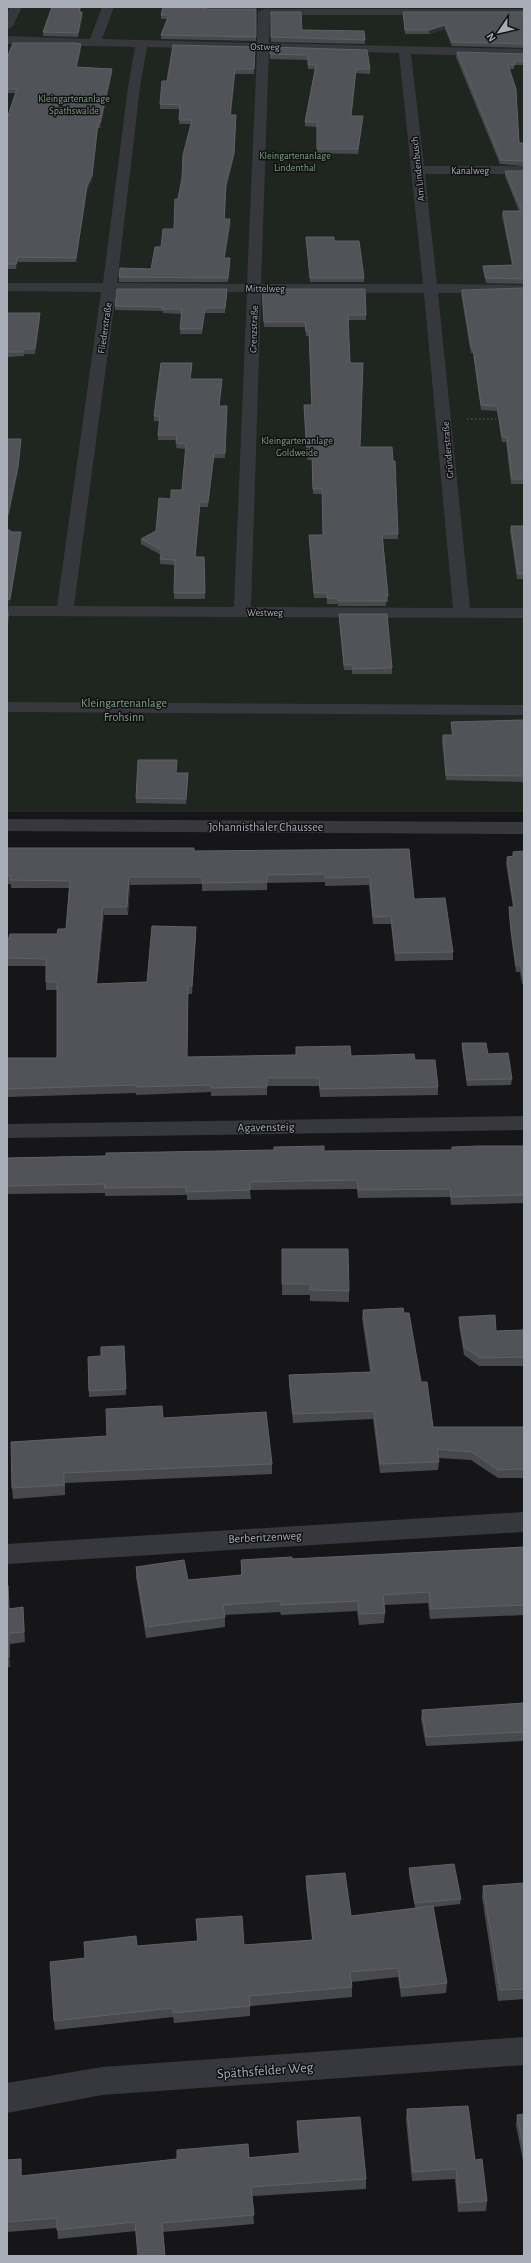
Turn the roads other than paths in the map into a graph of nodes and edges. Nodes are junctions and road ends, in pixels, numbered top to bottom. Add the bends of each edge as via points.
1 (16, 7) edge
2 (108, 7) edge
3 (524, 12) edge
4 (7, 26) edge
5 (7, 40) edge
6 (96, 42) junction
7 (142, 44) junction
8 (261, 46) junction
9 (405, 50) junction
10 (524, 53) edge
11 (417, 170) junction
12 (524, 170) edge
13 (7, 287) edge
14 (109, 288) junction
15 (254, 288) junction
16 (429, 288) junction
17 (524, 289) edge
18 (7, 611) edge
19 (65, 612) junction
20 (242, 612) junction
21 (462, 612) junction
22 (524, 613) edge
23 (7, 707) edge
24 (524, 710) edge
25 (7, 825) edge
26 (524, 828) edge
27 (524, 1123) edge
28 (7, 1131) edge
29 (524, 1522) edge
30 (7, 1554) edge
31 (524, 2051) edge
32 (7, 2098) edge

1 - 4 street
2 - 6 street
3 - 8 street, Grenzstraße via 264,12
5 - 6 street, Ostweg
6 - 7 street, Ostweg
7 - 8 street, Ostweg
7 - 14 street, Fliederstraße via 134,87
8 - 9 street, Ostweg
8 - 15 street, Grenzstraße
9 - 10 street, Ostweg
9 - 11 street, Am Lindenbusch
11 - 12 street, Kanalweg
11 - 16 street, Am Lindenbusch
13 - 14 street, Mittelweg
14 - 15 street, Mittelweg
14 - 19 street, Fliederstraße
15 - 16 street, Mittelweg
15 - 20 street, Grenzstraße
16 - 17 street, Mittelweg
16 - 21 street, Gründerstraße
18 - 19 street, Westweg
19 - 20 street, Westweg
20 - 21 street, Westweg
21 - 22 street, Westweg
23 - 24 street
25 - 26 street, Johannisthaler Chaussee
27 - 28 street, Agavensteig
29 - 30 street, Berberitzenweg
31 - 32 street, Späthsfelder Weg via 102,2081

